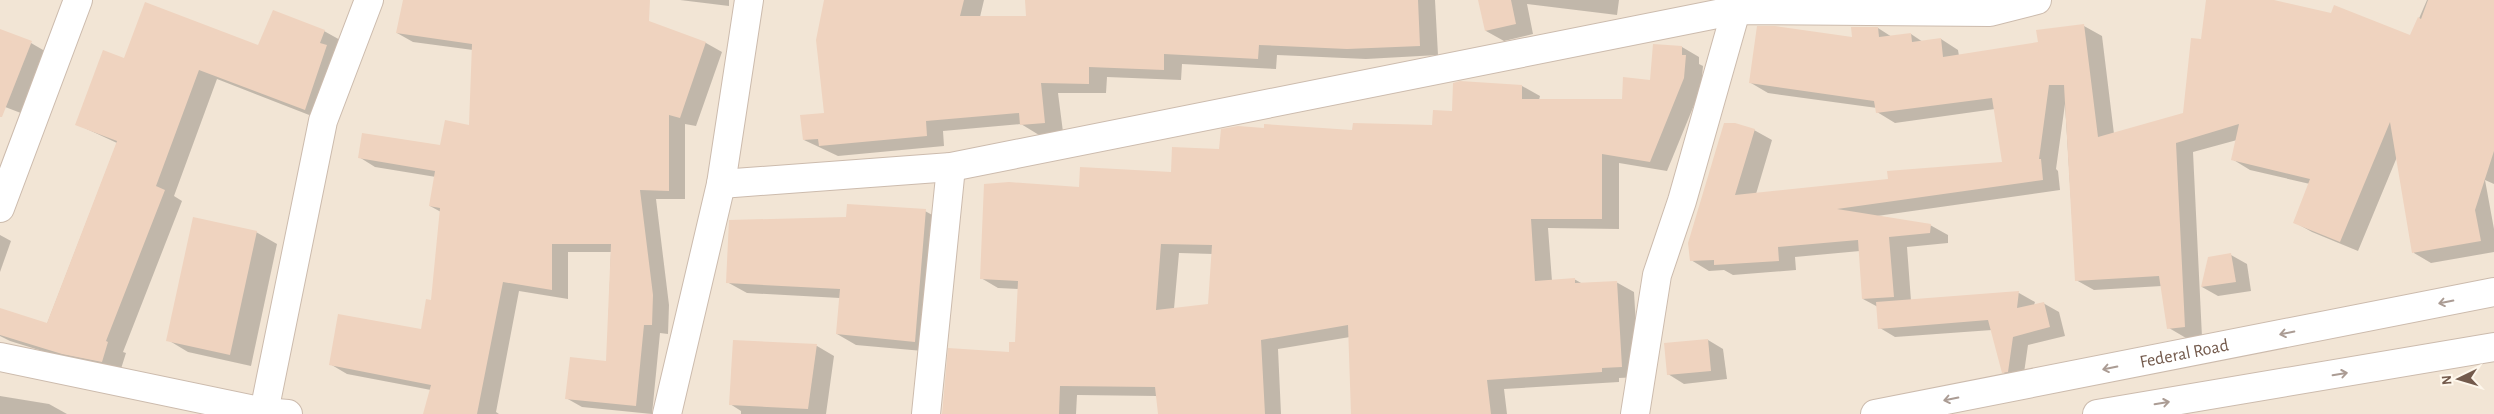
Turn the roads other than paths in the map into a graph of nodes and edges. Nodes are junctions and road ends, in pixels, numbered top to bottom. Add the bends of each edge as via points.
1 (78, 0) edge
2 (369, 0) edge
3 (749, 0) edge
4 (2037, 0) edge
5 (1738, 5) edge
6 (951, 167) junction
7 (721, 184) junction
8 (0, 208) edge
9 (2494, 292) edge
10 (2494, 347) edge
11 (0, 357) edge
12 (276, 413) edge
13 (667, 414) edge
14 (926, 414) edge
15 (1635, 414) edge
16 (1875, 414) edge
17 (2097, 414) edge

1 - 8 street
2 - 12 street via 323,122
3 - 7 street
4 - 5 street via 1990,12
5 - 6 street
5 - 15 street via 1682,201 1657,275
6 - 7 street
6 - 14 street
7 - 13 street
9 -> 16 street, Federal Road
17 -> 10 street
11 - 12 street

